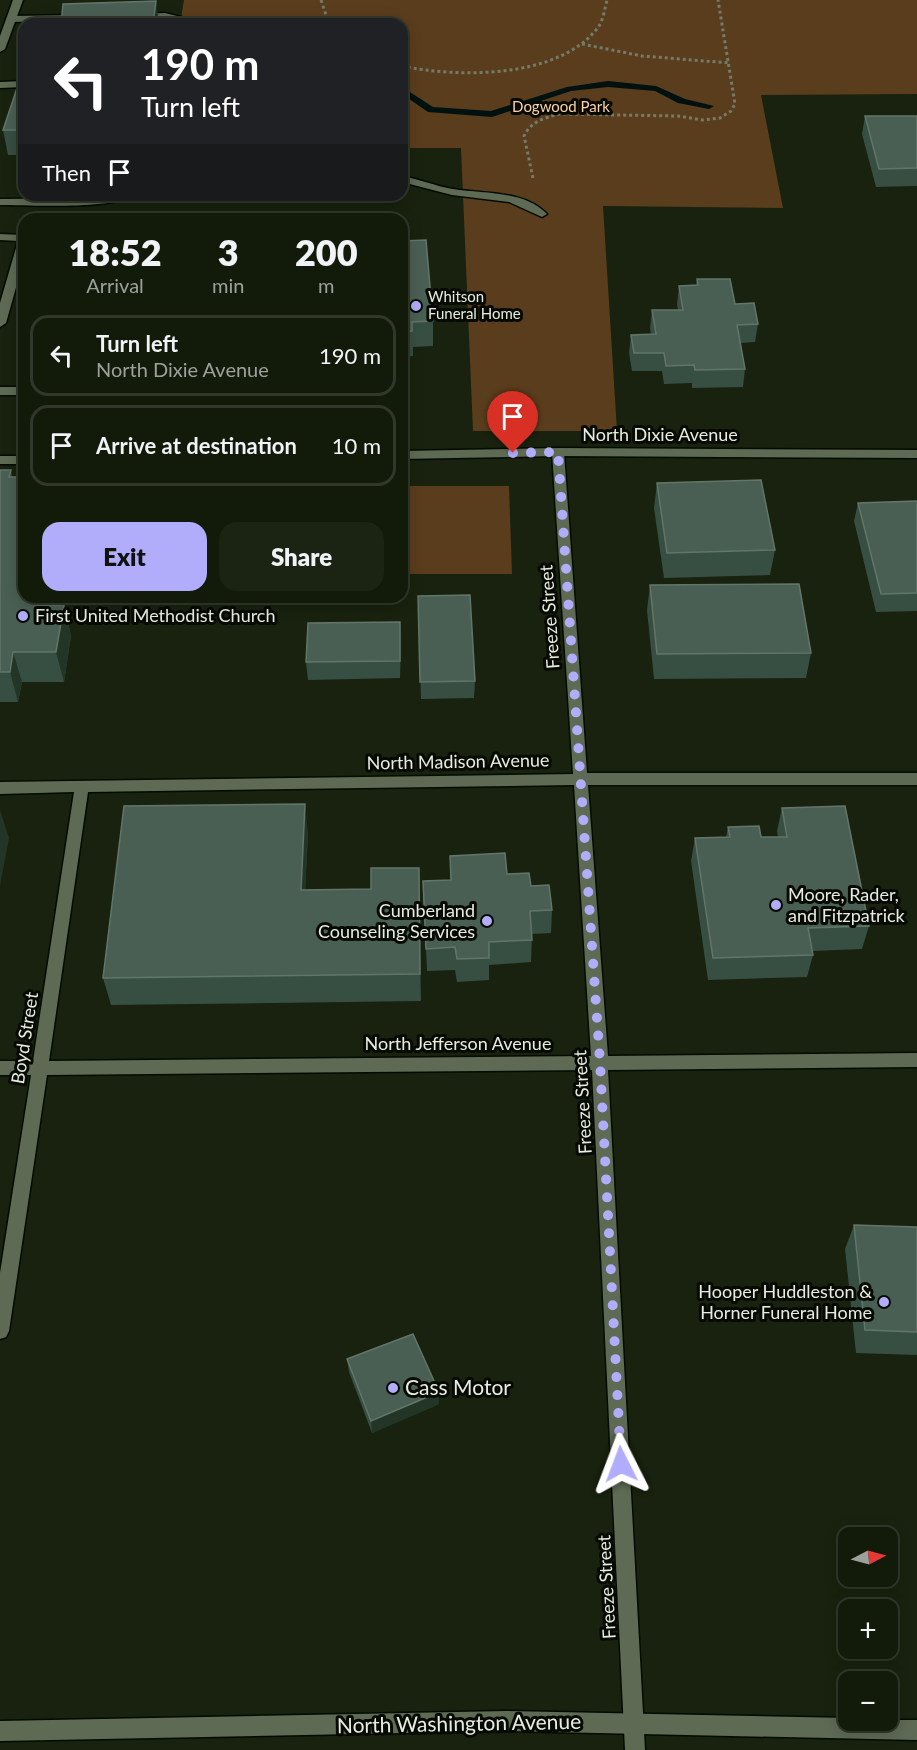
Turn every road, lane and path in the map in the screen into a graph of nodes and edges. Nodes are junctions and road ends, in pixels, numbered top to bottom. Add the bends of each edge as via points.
1 (18, 0) edge
2 (321, 0) edge
3 (607, 0) edge
4 (718, 0) edge
5 (94, 17) edge
6 (130, 17) edge
7 (52, 18) edge
8 (173, 18) edge
9 (326, 18) edge
10 (11, 19) junction
11 (18, 19) edge
12 (582, 44) junction
13 (0, 49) edge
14 (730, 63) junction
15 (408, 67) edge
16 (18, 84) edge
17 (0, 85) edge
18 (408, 180) edge
19 (94, 201) edge
20 (0, 202) edge
21 (542, 214) joint
22 (0, 237) edge
23 (18, 238) edge
24 (18, 260) edge
25 (0, 323) edge
26 (0, 391) edge
27 (18, 392) edge
28 (558, 452) junction
29 (917, 454) edge
30 (408, 455) edge
31 (0, 460) edge
32 (18, 460) edge
33 (582, 779) junction
34 (917, 779) edge
35 (0, 788) edge
36 (82, 788) junction
37 (917, 1060) edge
38 (600, 1062) junction
39 (40, 1067) junction
40 (0, 1068) edge
41 (0, 1330) edge
42 (634, 1723) junction
43 (917, 1730) edge
44 (0, 1731) edge
45 (635, 1750) edge

1 - 10 street
2 - 9 path
3 - 12 path via 600,26
4 - 14 path
5 - 7 street
6 - 8 street
10 - 11 street
10 - 13 street
12 - 14 path via 642,56
12 - 15 path via 514,70 444,72
14 - 21 path via 735,104 720,118 559,114 540,118 525,127 522,137
16 - 17 street
18 - 21 street via 512,199 529,204
19 - 20 street
22 - 23 street
24 - 25 street
26 - 27 street
28 - 29 street, North Dixie Avenue
28 - 30 street, North Dixie Avenue
28 - 33 street, Freeze Street
31 - 32 street
33 - 34 street, North Madison Avenue
33 - 36 street, North Madison Avenue
33 - 38 street, Freeze Street
35 - 36 street, North Madison Avenue
36 - 39 street, Boyd Street
37 - 38 street, North Jefferson Avenue
38 - 39 street, North Jefferson Avenue
38 - 42 street, Freeze Street
39 - 40 street, North Jefferson Avenue
39 - 41 street, Boyd Street
42 - 43 street, North Washington Avenue
42 - 44 street, North Washington Avenue via 494,1721
42 - 45 street, Freeze Street

